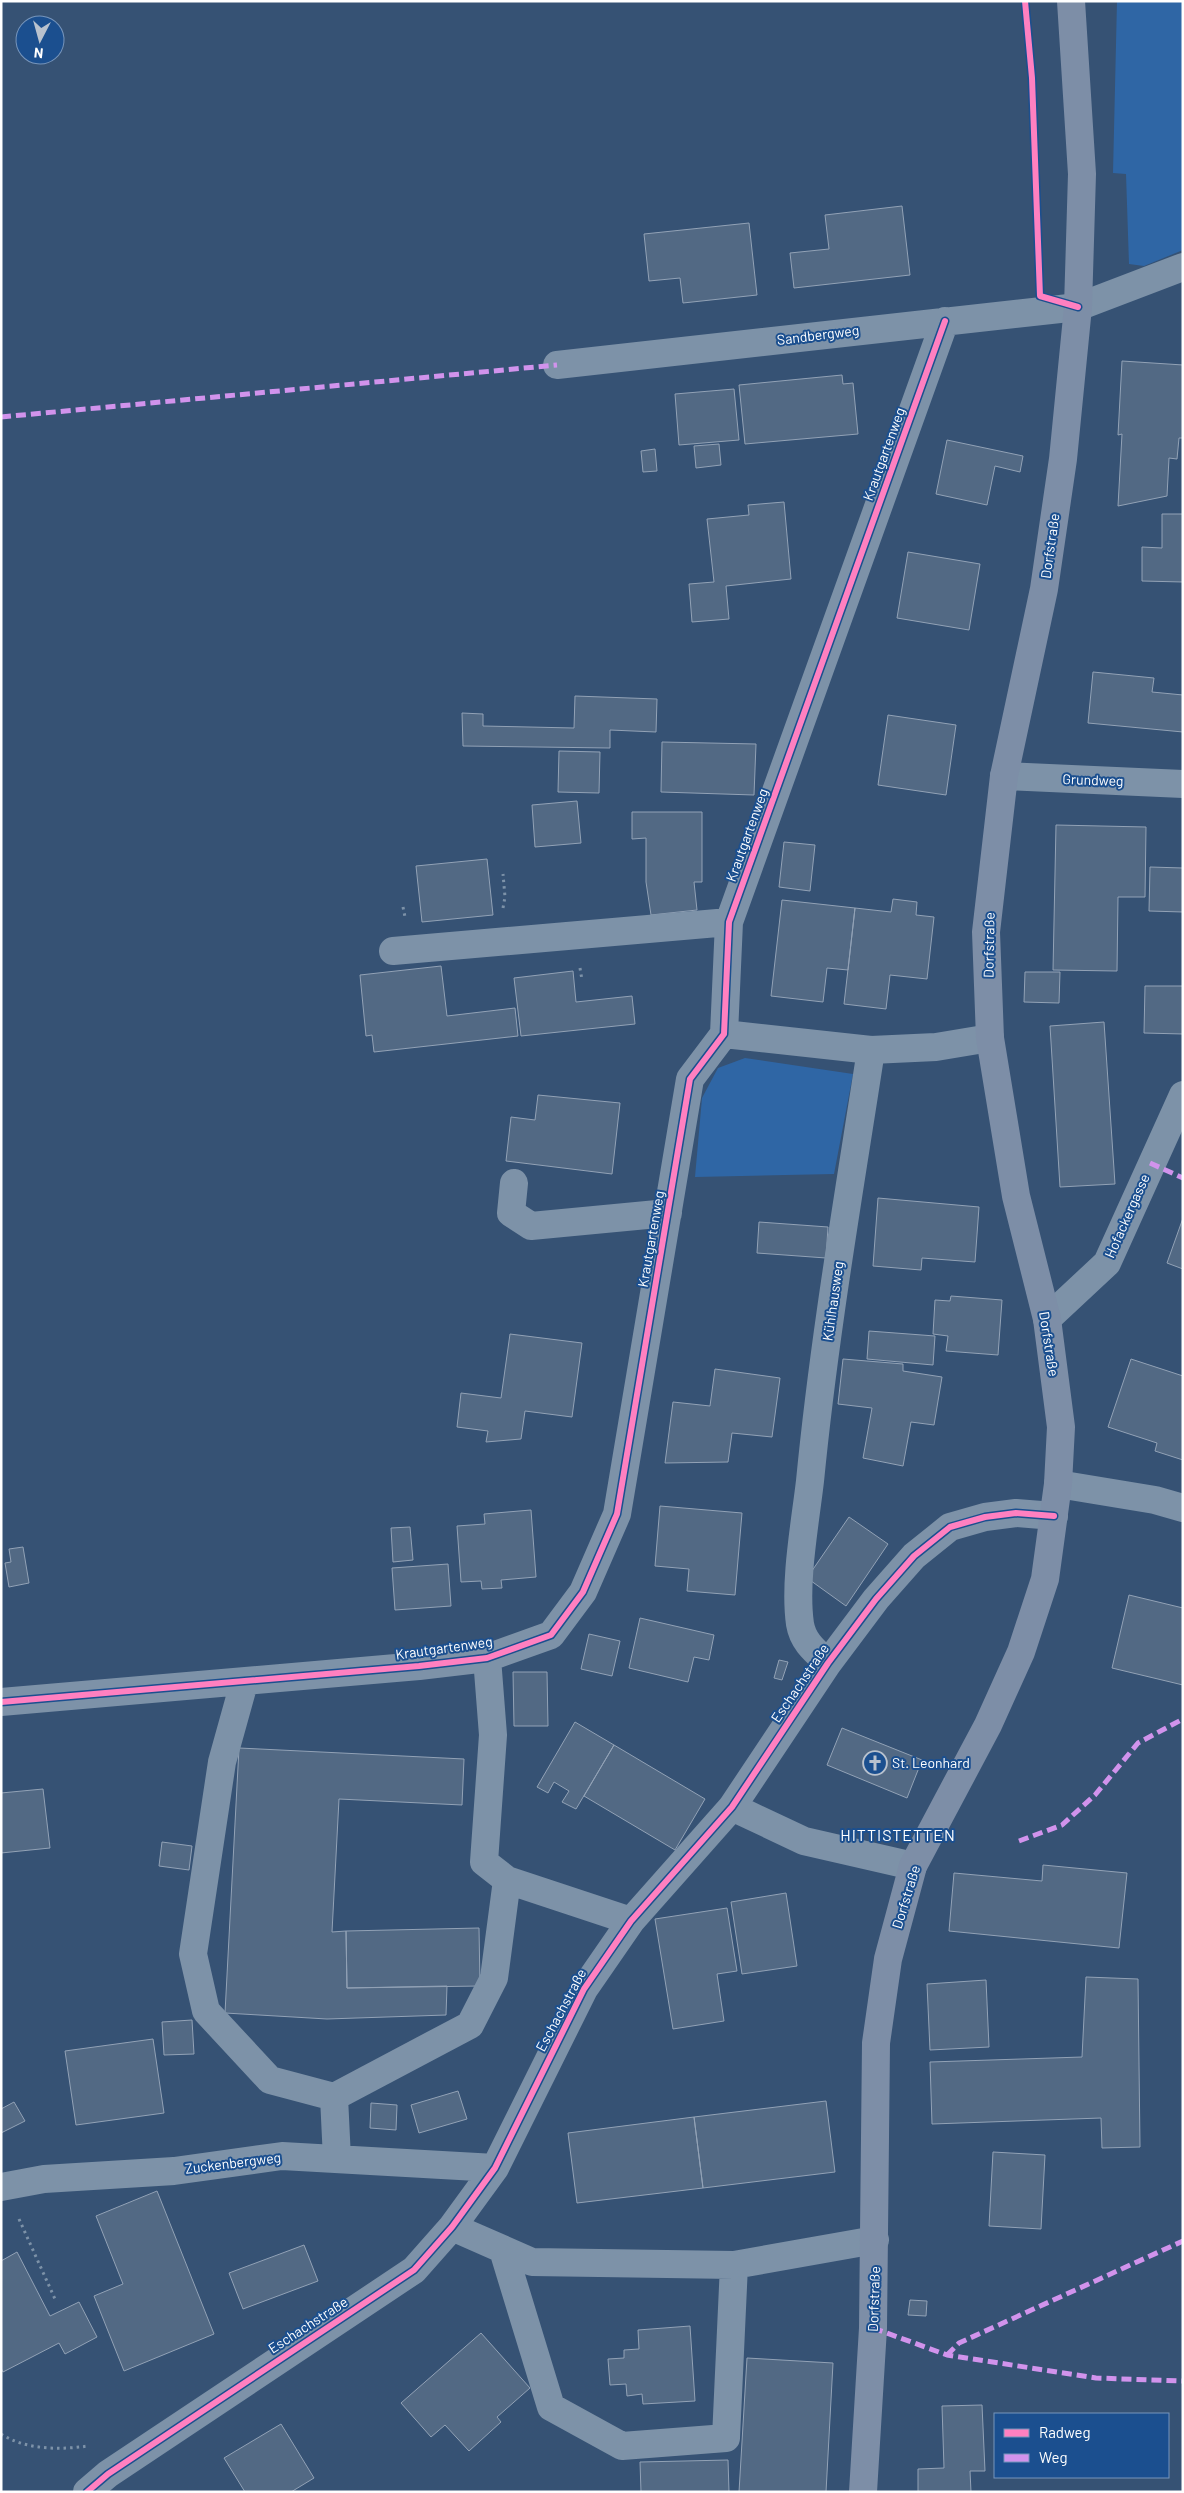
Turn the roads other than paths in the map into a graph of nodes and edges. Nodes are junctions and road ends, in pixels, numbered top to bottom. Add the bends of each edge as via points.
1 (1071, 1) edge
2 (1183, 267) edge
3 (1078, 307) junction
4 (946, 321) junction
5 (557, 365) dead end
6 (1004, 776) junction
7 (1183, 784) edge
8 (729, 922) junction
9 (394, 951) dead end
10 (724, 1034) junction
11 (990, 1038) junction
12 (871, 1050) junction
13 (1183, 1095) edge
14 (514, 1183) dead end
15 (668, 1213) junction
16 (1047, 1319) junction
17 (1058, 1484) junction
18 (1183, 1508) edge
19 (1054, 1516) junction
20 (487, 1658) junction
21 (828, 1663) junction
22 (244, 1683) junction
23 (1, 1702) edge
24 (732, 1807) junction
25 (913, 1866) junction
26 (507, 1880) junction
27 (631, 1921) junction
28 (334, 2097) junction
29 (337, 2159) junction
30 (495, 2168) junction
31 (3, 2186) edge
32 (452, 2228) junction
33 (875, 2240) junction
34 (503, 2250) junction
35 (734, 2265) junction
36 (87, 2492) edge
37 (864, 2492) edge

1 - 3 main road, Dorfstraße via 1082,174
2 - 3 street, Sandbergweg
3 - 4 street, Sandbergweg
3 - 6 main road, Dorfstraße via 1063,459 1044,590
4 - 5 street, Sandbergweg
4 - 8 street, Krautgartenweg
6 - 7 street, Grundweg
6 - 11 main road, Dorfstraße via 986,932
8 - 9 street
8 - 10 street, Krautgartenweg
10 - 12 street
10 - 15 street, Krautgartenweg via 690,1079
11 - 12 street via 936,1047
11 - 16 main road, Dorfstraße via 1016,1196
12 - 21 street, Kühlhausweg via 812,1454 798,1602 807,1644
13 - 16 street, Hofackergasse via 1107,1263
14 - 15 street via 511,1213 531,1226
15 - 20 street, Krautgartenweg via 617,1514 583,1592 551,1635
16 - 17 main road, Dorfstraße via 1061,1427
17 - 18 street via 1155,1500
17 - 19 main road, Dorfstraße
19 - 21 street, Eschachstraße via 1016,1513 985,1517 950,1527 914,1556 876,1599
19 - 25 main road, Dorfstraße via 1045,1579 1021,1652 988,1725
20 - 22 street, Krautgartenweg
20 - 26 street via 493,1735 484,1862
21 - 24 street, Eschachstraße
22 - 23 street, Krautgartenweg
22 - 28 street via 222,1762 193,1954 206,2011 270,2080
24 - 25 street via 804,1841
24 - 27 street, Eschachstraße
25 - 33 main road, Dorfstraße via 888,1960 876,2043
26 - 27 street
26 - 28 street via 494,1978 470,2025
27 - 30 street, Eschachstraße via 584,1989
28 - 29 street
29 - 30 street, Zuckenbergweg
29 - 31 street, Zuckenbergweg via 282,2156 174,2171 44,2179
30 - 32 street, Eschachstraße
32 - 34 street
32 - 36 street, Eschachstraße via 414,2270 108,2474
33 - 35 street
33 - 37 main road, Dorfstraße
34 - 35 street via 532,2262
34 - 35 street via 551,2407 622,2446 726,2438

